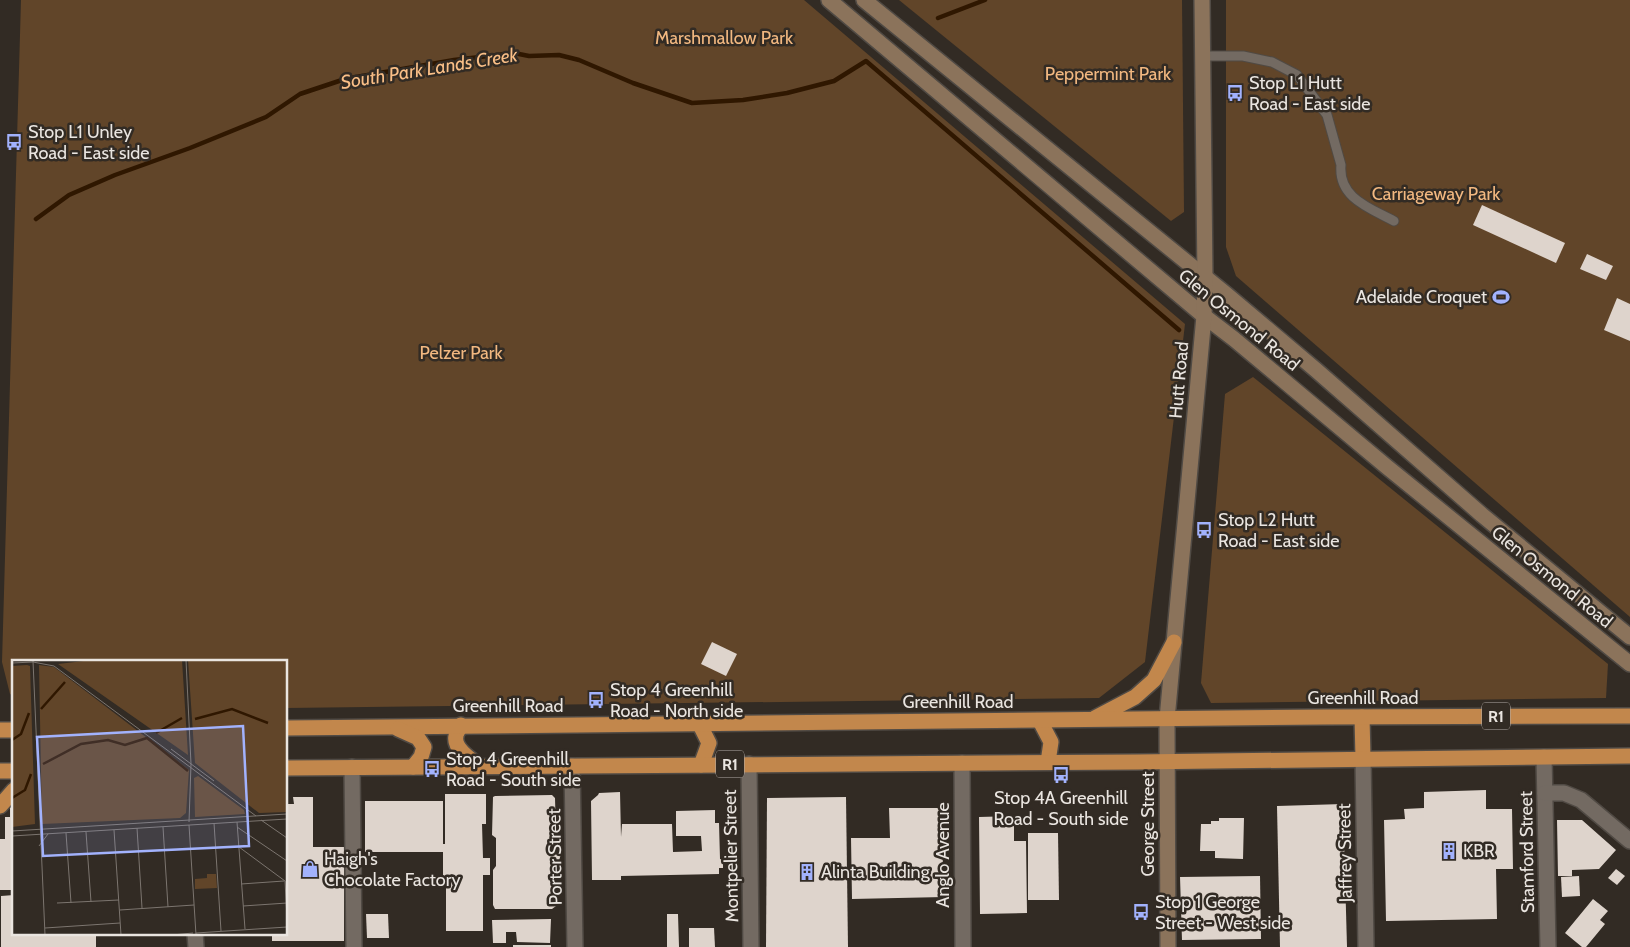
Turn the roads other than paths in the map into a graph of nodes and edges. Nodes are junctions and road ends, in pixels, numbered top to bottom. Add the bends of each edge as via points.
1 (829, 0) edge
2 (864, 0) edge
3 (1202, 0) edge
4 (1203, 56) junction
5 (1394, 221) dead end
6 (1206, 278) junction
7 (1204, 316) junction
8 (1630, 637) edge
9 (1174, 642) junction
10 (1630, 664) edge
11 (1630, 716) edge
12 (1362, 717) junction
13 (1167, 719) junction
14 (1040, 720) junction
15 (1092, 720) junction
16 (699, 723) junction
17 (461, 725) junction
18 (392, 727) junction
19 (288, 728) edge
20 (1630, 756) edge
21 (1544, 757) junction
22 (1363, 758) junction
23 (1167, 761) junction
24 (1048, 762) junction
25 (962, 763) junction
26 (749, 764) junction
27 (701, 765) junction
28 (480, 766) junction
29 (572, 766) junction
30 (352, 767) junction
31 (413, 767) junction
32 (288, 768) edge
33 (12, 792) edge
34 (1545, 793) junction
35 (0, 806) edge
36 (1630, 841) edge
37 (195, 934) edge
38 (196, 947) edge
39 (354, 947) edge
40 (575, 947) edge
41 (751, 947) edge
42 (963, 947) edge
43 (1168, 947) edge
44 (1366, 947) edge
45 (1548, 947) edge

1 - 7 main road, Glen Osmond Road
2 - 6 main road, Glen Osmond Road
3 - 4 main road, Hutt Road
4 - 5 lane via 1243,56 1272,62 1297,75 1327,116 1344,186 1352,197
4 - 6 main road, Hutt Road
6 - 7 main road, Hutt Road
6 - 8 main road, Glen Osmond Road via 1482,515
7 - 9 main road, Hutt Road
7 - 10 main road, Glen Osmond Road
9 - 13 main road, Hutt Road
9 - 15 highway via 1154,680 1135,697
11 - 12 highway, Greenhill Road / R1
12 - 13 highway, Greenhill Road / R1
12 - 22 highway
13 - 15 highway, Greenhill Road / R1
13 - 23 main road, Hutt Road
14 - 15 highway, Greenhill Road / R1
14 - 16 highway, Greenhill Road / R1
14 - 24 highway via 1050,742
16 - 17 highway, Greenhill Road / R1
16 - 27 highway via 709,744
17 - 18 highway, Greenhill Road / R1
17 - 28 highway via 455,737 456,743
18 - 19 highway, Greenhill Road / R1
18 - 31 highway via 422,743 421,757
20 - 21 highway, R1
21 - 22 highway, R1
21 - 34 street, Stamford Street
22 - 23 highway, R1
22 - 44 street, Jaffrey Street
23 - 24 highway, R1
23 - 43 main road, George Street
24 - 25 highway, R1
25 - 26 highway, R1
25 - 42 street, Anglo Avenue
26 - 27 highway, R1
26 - 41 street, Montpelier Street
27 - 29 highway, R1
28 - 29 highway, R1
28 - 31 highway, R1
29 - 40 street, Porter Street
30 - 31 highway, R1
30 - 32 highway, R1
30 - 39 street
33 - 35 highway
34 - 36 street via 1564,793 1581,800
34 - 45 street, Stamford Street
37 - 38 street

